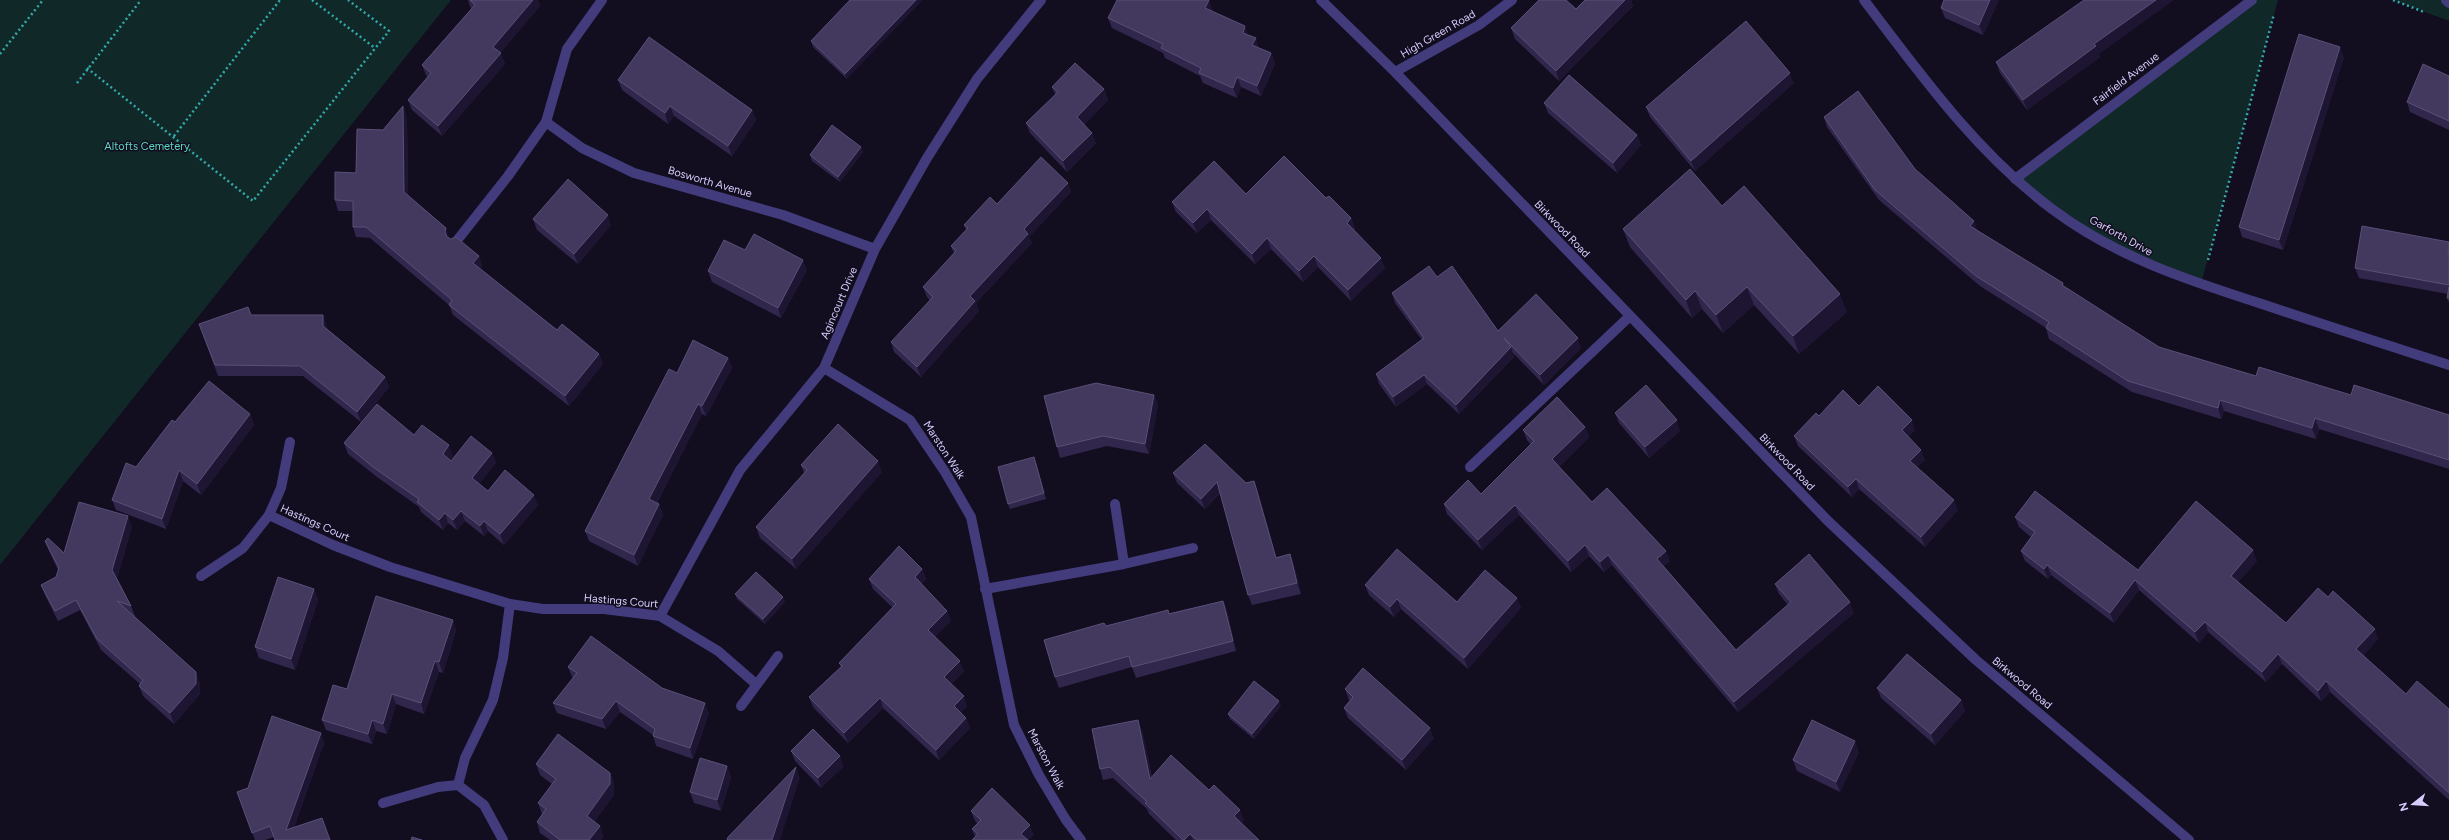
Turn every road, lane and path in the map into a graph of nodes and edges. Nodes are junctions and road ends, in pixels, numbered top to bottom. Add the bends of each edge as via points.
1 (42, 0) edge
2 (141, 0) edge
3 (280, 0) edge
4 (312, 0) edge
5 (348, 0) edge
6 (602, 0) edge
7 (1041, 0) edge
8 (1321, 0) edge
9 (1512, 0) edge
10 (1864, 0) edge
11 (2252, 0) edge
12 (2393, 0) edge
13 (2446, 0) edge
14 (2449, 3) edge
15 (2276, 8) dead end
16 (2428, 13) dead end
17 (375, 48) junction
18 (0, 54) edge
19 (87, 68) junction
20 (1395, 72) junction
21 (77, 83) dead end
22 (546, 122) junction
23 (174, 136) junction
24 (2015, 179) junction
25 (455, 243) edge
26 (875, 249) junction
27 (2201, 284) junction
28 (1630, 316) junction
29 (2449, 365) edge
30 (824, 368) junction
31 (290, 442) dead end
32 (1470, 466) dead end
33 (1115, 504) dead end
34 (269, 515) junction
35 (1193, 548) dead end
36 (1124, 564) junction
37 (201, 576) dead end
38 (985, 588) junction
39 (510, 604) junction
40 (660, 616) junction
41 (778, 656) dead end
42 (756, 684) junction
43 (741, 706) dead end
44 (458, 785) junction
45 (383, 803) dead end
46 (503, 840) edge
47 (1081, 840) edge
48 (2189, 840) edge

1 - 18 path
2 - 19 path
3 - 23 path
4 - 17 path
5 - 17 path via 389,31
6 - 22 street via 567,49
7 - 26 street, Agincourt Drive via 978,79 927,158
8 - 20 street, Birkwood Road
9 - 20 street, High Green Road via 1479,25
10 - 24 street, Garforth Drive via 1954,117
11 - 24 street, Fairfield Avenue
12 - 16 path
13 - 14 street
15 - 27 path
17 - 23 path via 253,201
19 - 21 path
19 - 23 path
20 - 28 street, Birkwood Road
22 - 25 street via 508,176
22 - 26 street, Bosworth Avenue via 582,148 634,173 783,215
24 - 27 street, Garforth Drive via 2052,210 2100,240 2136,260
26 - 30 street, Agincourt Drive
27 - 29 street, Garforth Drive
28 - 32 street
28 - 48 street, Birkwood Road via 1828,521 1976,660
30 - 38 street, Marston Walk via 910,420 971,517
30 - 40 street, Agincourt Drive via 740,470
31 - 34 street, Hastings Court via 282,488
33 - 36 street
34 - 37 street, Hastings Court via 243,548
34 - 39 street, Hastings Court via 333,545 390,567
35 - 36 street
36 - 38 street
38 - 47 street, Marston Walk via 1014,725 1039,775
39 - 40 street, Hastings Court via 543,608 604,609
39 - 44 street via 503,658 493,700 465,758
40 - 42 street, Hastings Court via 718,651
41 - 42 street
42 - 43 street
44 - 45 street via 438,787
44 - 46 street via 484,805

